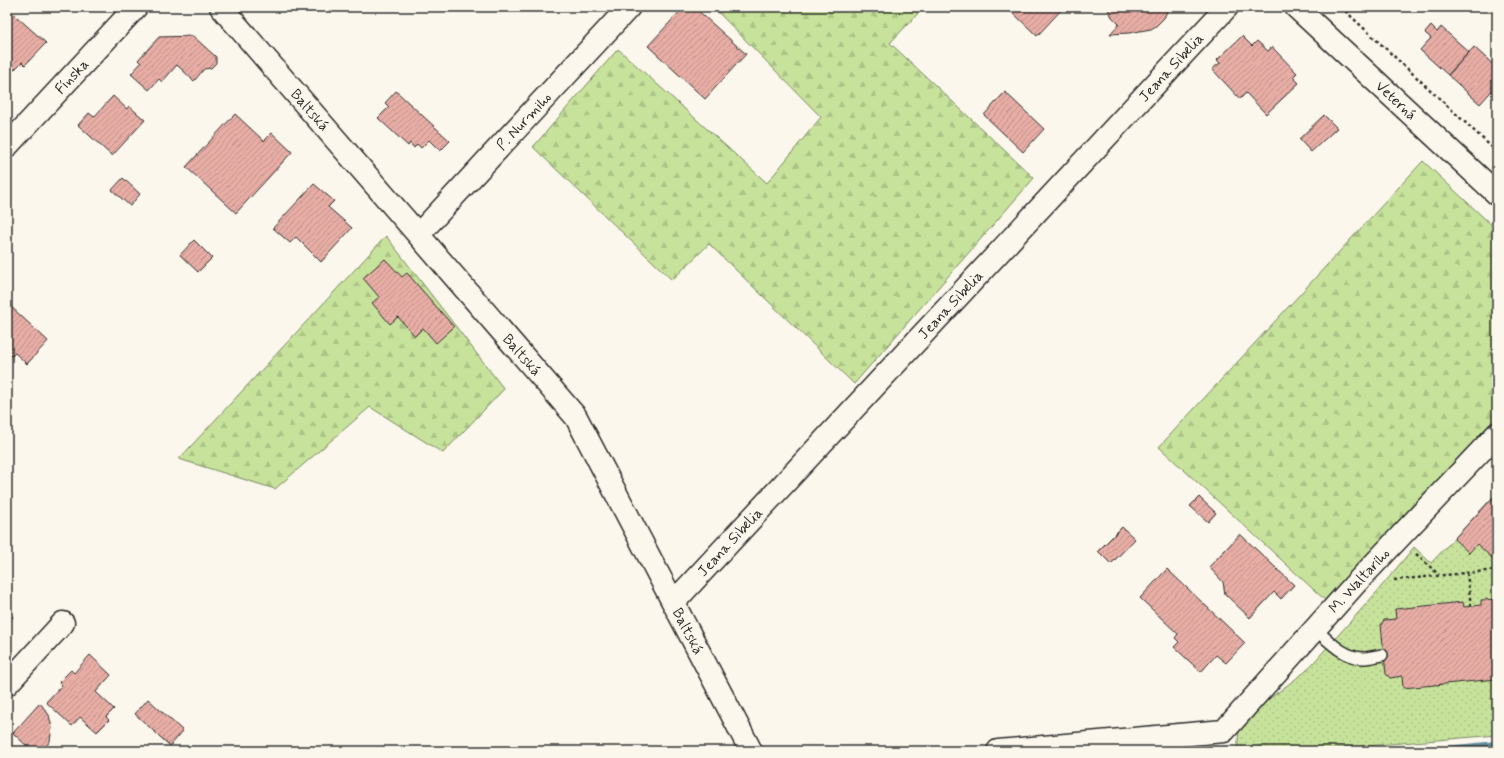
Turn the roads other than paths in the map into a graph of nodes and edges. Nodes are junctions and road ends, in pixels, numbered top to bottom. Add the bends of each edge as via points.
1 (136, 7) edge
2 (222, 7) edge
3 (628, 7) edge
4 (1227, 7) edge
5 (1296, 7) edge
6 (7, 146) edge
7 (1497, 194) edge
8 (419, 234) junction
9 (1497, 434) edge
10 (674, 602) junction
11 (63, 623) dead end
12 (1315, 629) junction
13 (1382, 655) dead end
14 (7, 684) edge
15 (751, 751) edge
16 (998, 751) edge

1 - 6 street, Fínska
2 - 8 street, Baltská
3 - 8 street, P. Nurmiho
4 - 10 street, Jeana Sibelia
5 - 7 street, Veterná
8 - 10 street, Baltská via 576,417
9 - 12 street, M. Waltariho
10 - 15 street, Baltská
11 - 14 street
12 - 13 lane via 1350,656 1363,658
12 - 16 street, M. Waltariho via 1224,731

